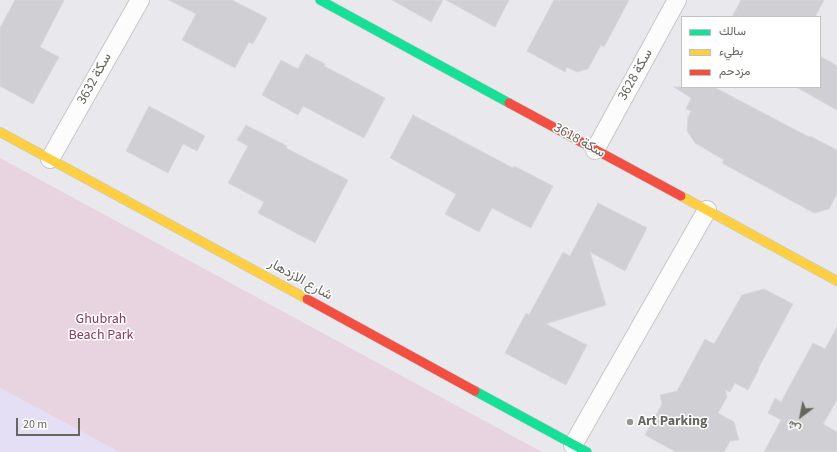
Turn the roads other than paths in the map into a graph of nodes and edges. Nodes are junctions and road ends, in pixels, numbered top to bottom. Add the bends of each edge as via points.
1 (140, 0) edge
2 (320, 0) edge
3 (677, 0) edge
4 (0, 132) edge
5 (596, 150) junction
6 (50, 159) junction
7 (707, 210) junction
8 (836, 280) edge
9 (580, 448) edge

1 - 6 street, سكة 3632
2 - 5 street, سكة 3618
3 - 5 street, سكة 3628
4 - 6 street, شارع الازدهار
5 - 7 street, سكة 3618
6 - 9 street, شارع الازدهار
7 - 8 street, سكة 3618
7 - 9 street

